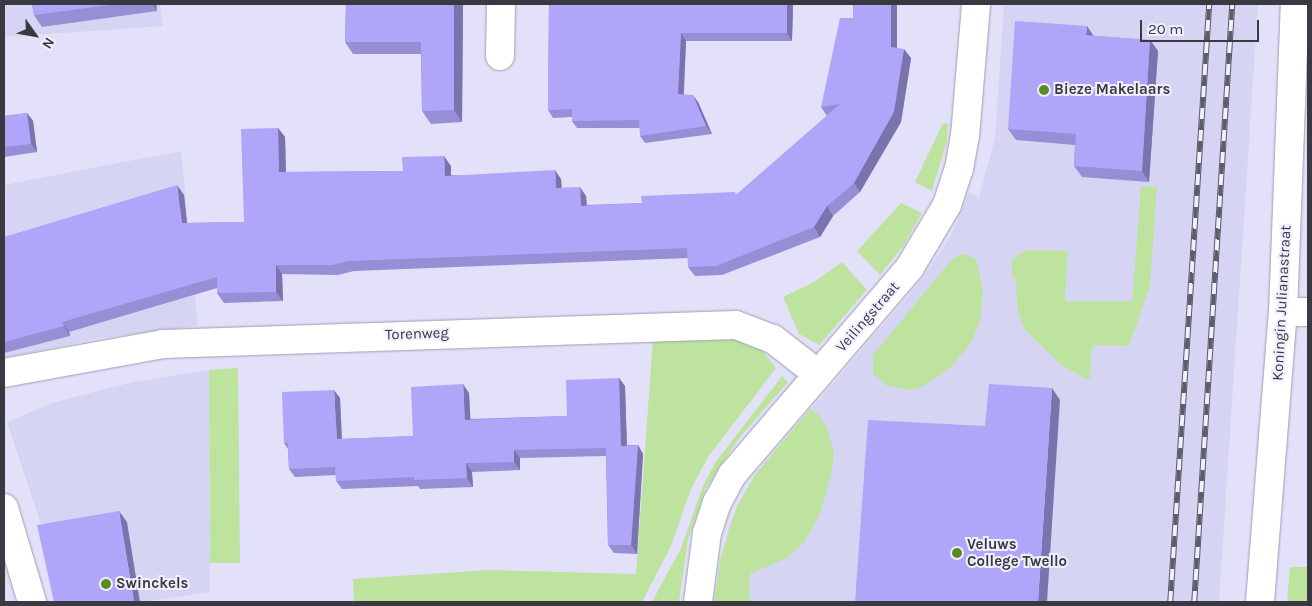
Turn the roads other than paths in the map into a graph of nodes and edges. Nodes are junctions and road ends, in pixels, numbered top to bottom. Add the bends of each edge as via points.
1 (500, 4) edge
2 (976, 4) edge
3 (1295, 4) edge
4 (500, 56) dead end
5 (1296, 312) edge
6 (4, 374) edge
7 (818, 374) junction
8 (4, 508) edge
9 (32, 602) edge
10 (698, 602) edge
11 (1260, 602) edge

1 - 4 street
2 - 7 street, Veilingstraat via 965,136 960,169 947,205 910,267
3 - 5 street, Koningin Julianastraat
5 - 11 street, Koningin Julianastraat
6 - 7 street, Torenweg via 163,344 736,325 773,339
7 - 10 street, Veilingstraat via 738,467 717,503 704,543
8 - 9 street

